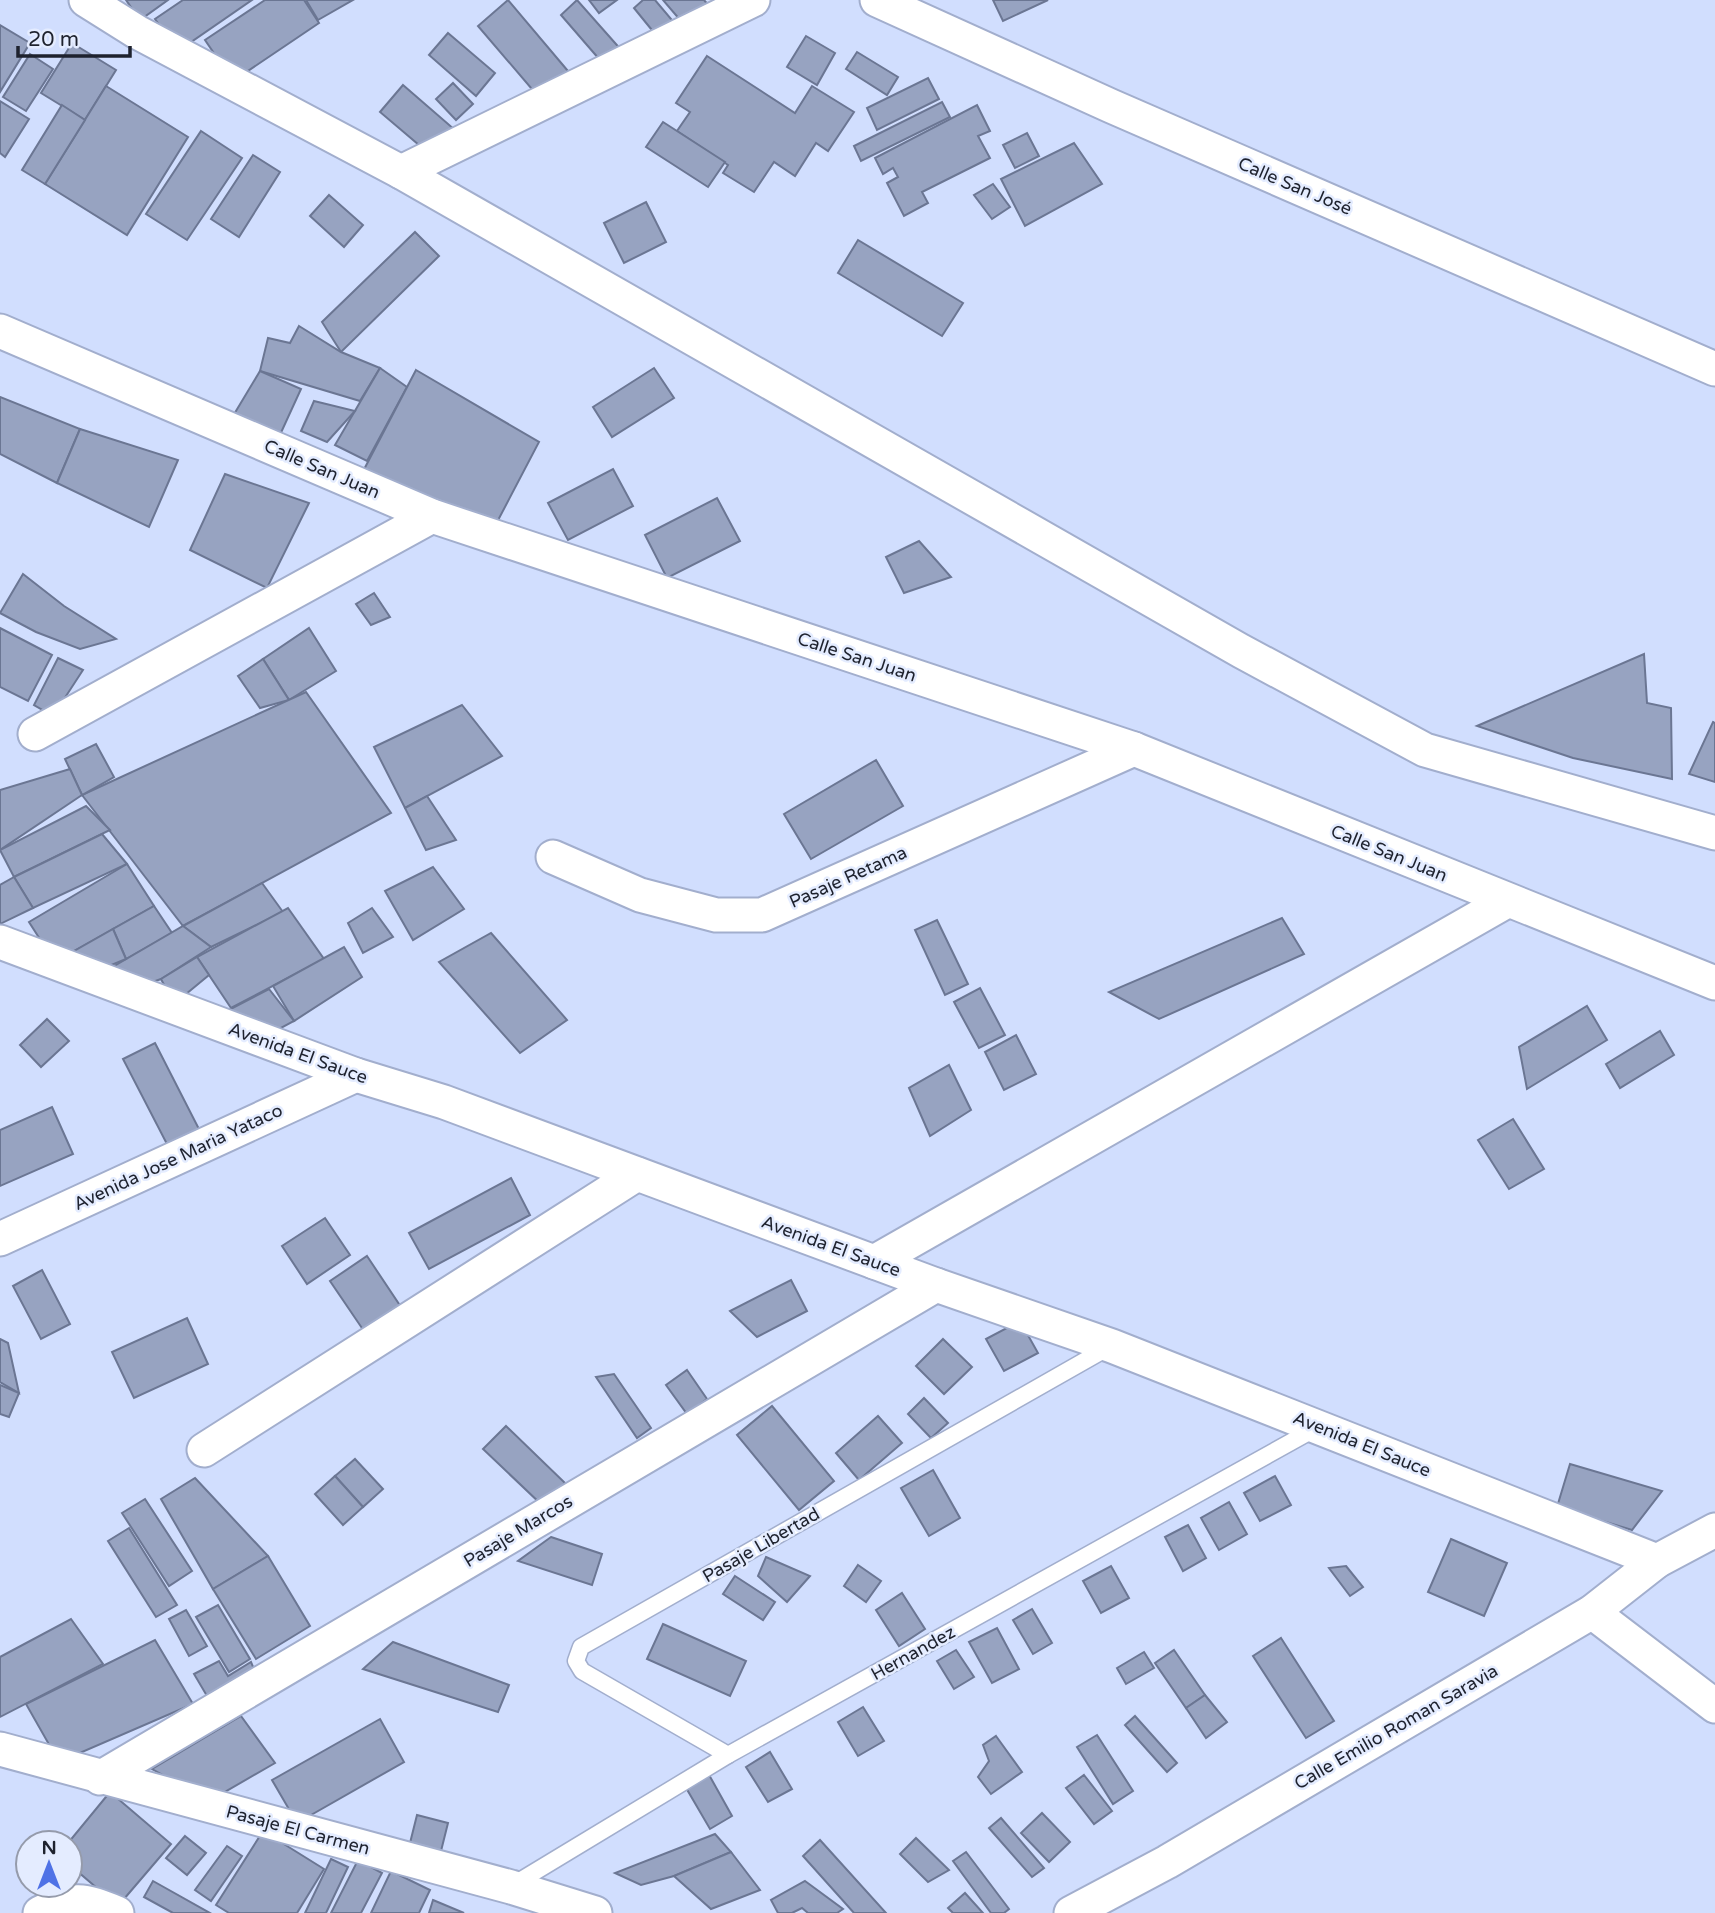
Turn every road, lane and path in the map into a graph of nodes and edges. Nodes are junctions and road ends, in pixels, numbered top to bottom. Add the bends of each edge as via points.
1 (86, 0) edge
2 (753, 0) edge
3 (877, 0) edge
4 (401, 172) junction
5 (0, 331) edge
6 (1715, 369) edge
7 (432, 516) junction
8 (35, 734) dead end
9 (1134, 749) junction
10 (1715, 833) edge
11 (553, 858) dead end
12 (1507, 901) junction
13 (0, 942) edge
14 (1715, 983) edge
15 (356, 1075) junction
16 (637, 1174) junction
17 (0, 1238) edge
18 (874, 1262) junction
19 (936, 1285) junction
20 (1112, 1346) junction
21 (1318, 1427) junction
22 (204, 1450) dead end
23 (1715, 1530) edge
24 (1657, 1562) junction
25 (1592, 1612) junction
26 (1715, 1706) edge
27 (0, 1749) edge
28 (728, 1755) junction
29 (100, 1778) junction
30 (511, 1887) junction
31 (40, 1913) edge
32 (117, 1913) edge
33 (595, 1913) edge
34 (1071, 1913) edge

1 - 4 street via 137,32
2 - 4 street
3 - 6 street, Calle San José
4 - 10 street via 1241,651 1425,750
5 - 7 street, Calle San Juan
7 - 8 street
7 - 9 street, Calle San Juan
9 - 11 street, Pasaje Retama via 762,915 716,915 640,895
9 - 12 street, Calle San Juan
12 - 14 street, Calle San Juan
12 - 18 street
13 - 15 street, Avenida El Sauce
15 - 16 street, Avenida El Sauce via 444,1102
15 - 17 street, Avenida Jose Maria Yataco
16 - 18 street, Avenida El Sauce
16 - 22 street
18 - 19 street, Avenida El Sauce
19 - 20 street, Avenida El Sauce
19 - 29 street, Pasaje Marcos
20 - 21 street, Avenida El Sauce
20 - 28 lane, Pasaje Libertad via 580,1647 576,1661 582,1671
21 - 24 street, Avenida El Sauce
21 - 28 lane, Hernandez
23 - 24 street, Calle Emilio Roman Saravia
24 - 25 street, Calle Emilio Roman Saravia
25 - 26 street
25 - 34 street, Calle Emilio Roman Saravia
27 - 29 street, Pasaje El Carmen
28 - 30 lane, Hernandez
29 - 30 street, Pasaje El Carmen
30 - 33 street, Pasaje El Carmen
31 - 32 street via 67,1902 89,1901

